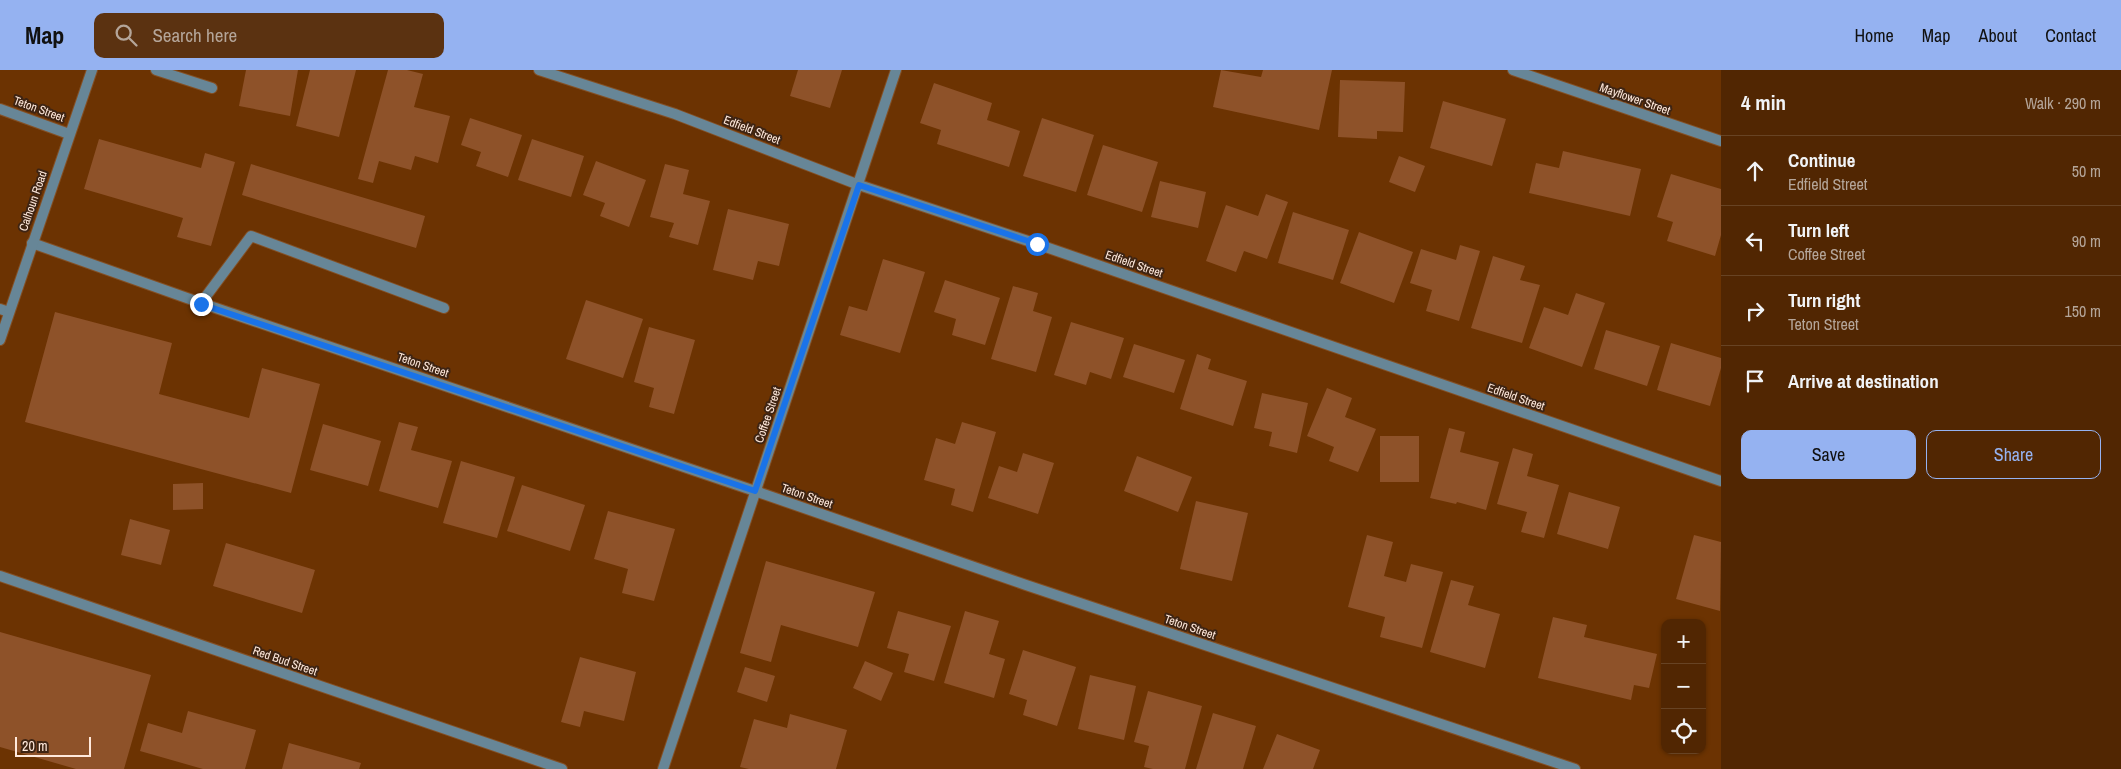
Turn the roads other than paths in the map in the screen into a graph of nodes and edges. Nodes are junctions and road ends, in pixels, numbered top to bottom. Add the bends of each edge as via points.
1 (92, 70) edge
2 (156, 70) edge
3 (539, 70) edge
4 (896, 70) edge
5 (1513, 70) edge
6 (212, 88) dead end
7 (0, 109) edge
8 (69, 134) junction
9 (1721, 141) edge
10 (859, 185) junction
11 (32, 242) junction
12 (201, 304) junction
13 (444, 308) dead end
14 (4, 311) edge
15 (0, 340) edge
16 (1721, 481) edge
17 (755, 491) junction
18 (0, 576) edge
19 (562, 769) edge
20 (663, 769) edge
21 (1575, 769) edge

1 - 8 street, Calhoun Road
2 - 6 street
3 - 10 street, Edfield Street via 675,114
4 - 10 street, Coffee Street
5 - 9 street, Mayflower Street
7 - 8 street, Teton Street
8 - 11 street, Calhoun Road
10 - 16 street, Edfield Street
10 - 17 street, Coffee Street
11 - 12 street, Teton Street
11 - 14 street, Calhoun Road
12 - 13 street via 251,236
12 - 17 street, Teton Street
14 - 15 street, Calhoun Road
17 - 20 street, Coffee Street
17 - 21 street, Teton Street
18 - 19 street, Red Bud Street

